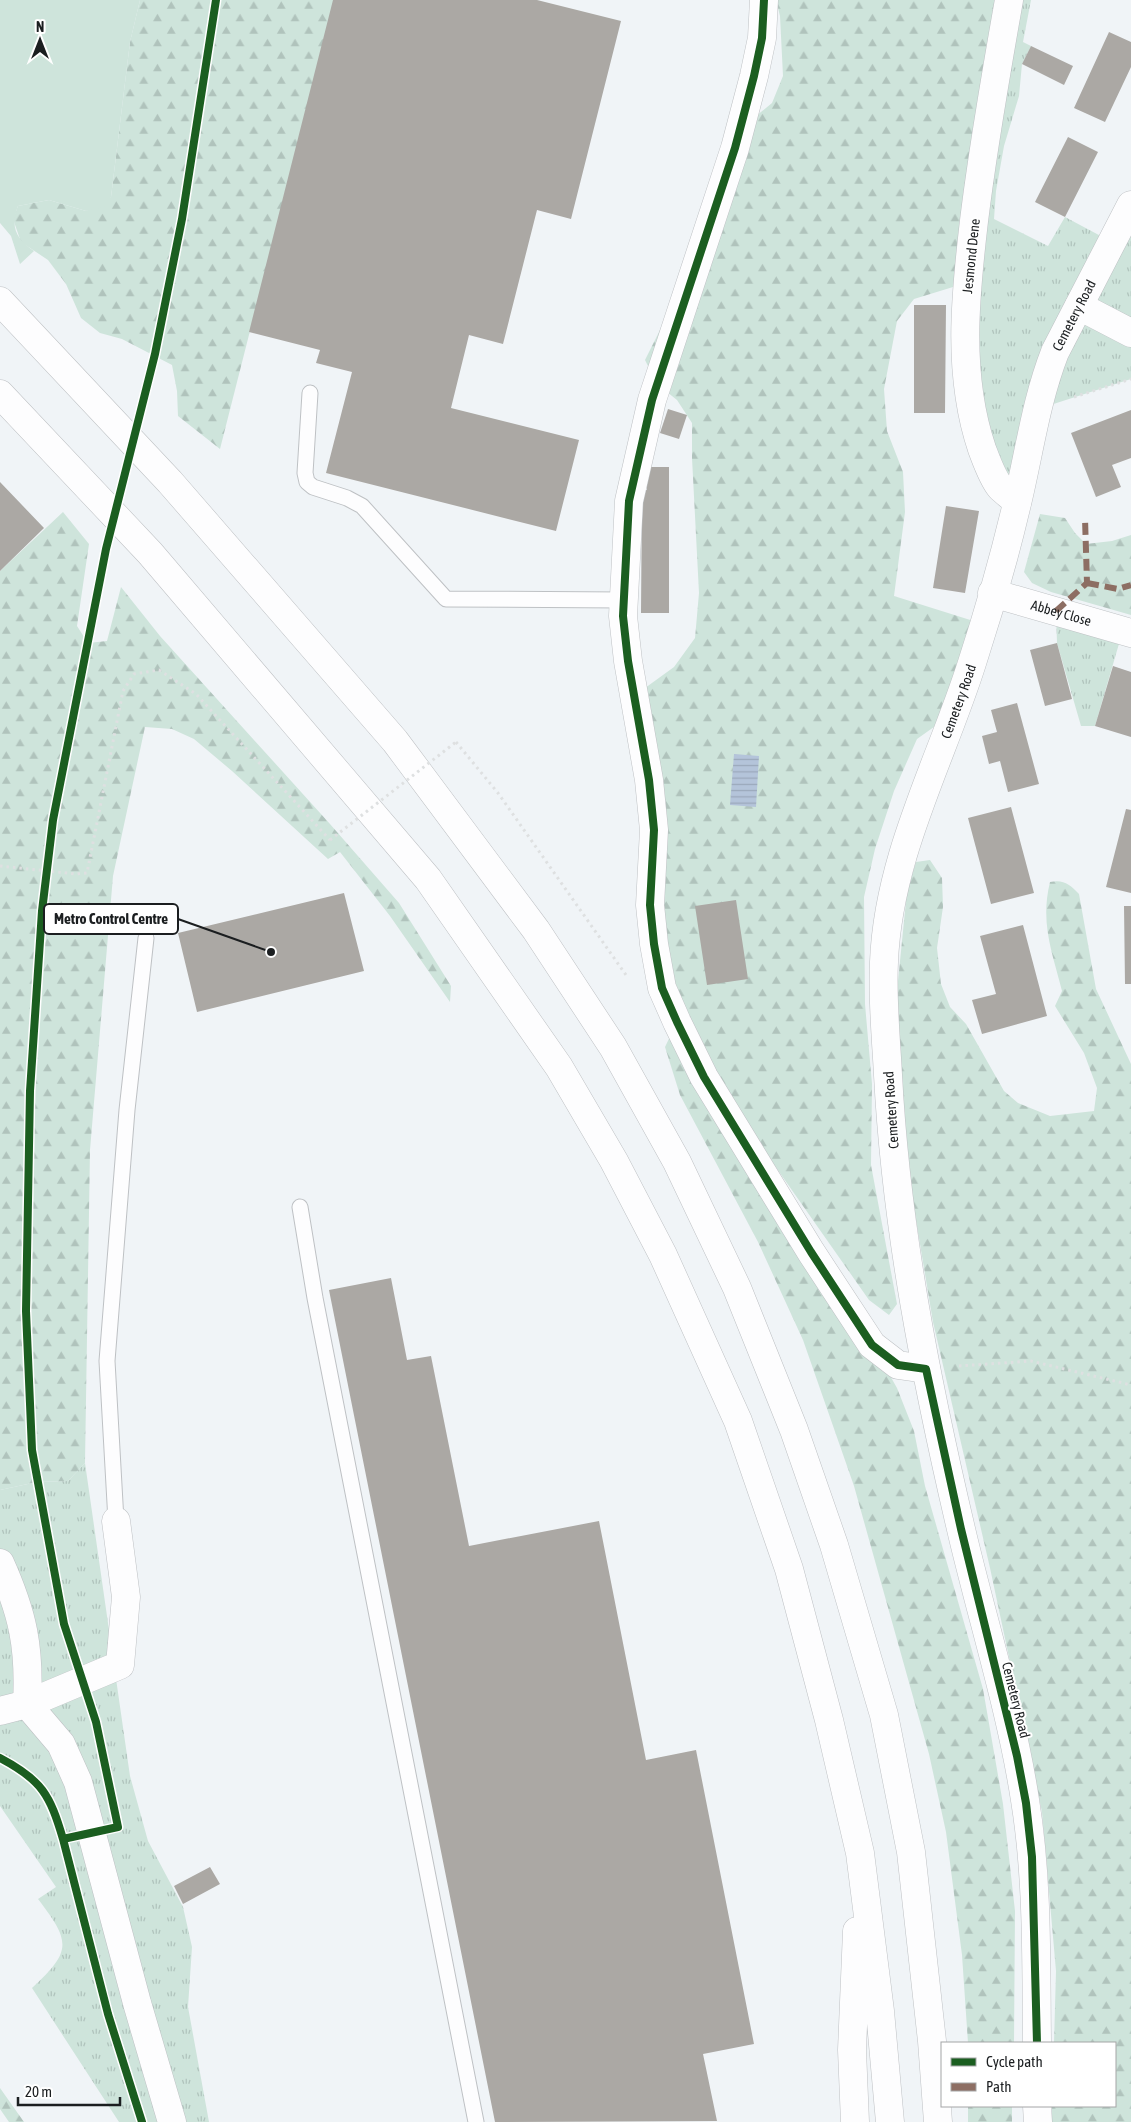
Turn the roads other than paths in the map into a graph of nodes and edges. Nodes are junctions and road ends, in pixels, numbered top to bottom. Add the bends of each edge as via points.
1 (764, 0) edge
2 (1009, 0) edge
3 (1131, 206) edge
4 (0, 301) edge
5 (1079, 306) junction
6 (1131, 333) edge
7 (0, 394) edge
8 (310, 394) dead end
9 (1017, 502) junction
10 (992, 593) junction
11 (623, 600) junction
12 (1131, 632) edge
13 (146, 938) dead end
14 (300, 1207) dead end
15 (926, 1369) junction
16 (116, 1521) joint
17 (0, 1563) edge
18 (27, 1704) junction
19 (0, 1711) edge
20 (860, 1853) junction
21 (1037, 2042) edge
22 (1038, 2107) edge
23 (172, 2122) edge
24 (476, 2122) edge
25 (855, 2122) edge
26 (890, 2122) edge
27 (938, 2122) edge
28 (1038, 2122) edge

1 - 11 main road via 762,38 735,148 644,428 629,501
2 - 9 main road, Jesmond Dene via 982,156 966,283 965,342 969,397 976,430 987,463 1000,486
3 - 5 main road, Cemetery Road
4 - 27 main road via 170,482 395,741 536,930 613,1047 677,1162 737,1288 794,1430 834,1545 884,1716 911,1852
5 - 6 main road
5 - 9 main road, Cemetery Road via 1045,377
7 - 20 main road via 150,553 428,879 559,1067 609,1152 663,1255 738,1421 789,1569 830,1720
8 - 11 lane via 307,482 313,488 348,498 362,506 446,599
9 - 10 main road, Cemetery Road
10 - 12 main road, Abbey Close
10 - 15 main road, Cemetery Road via 973,662 911,830 887,925 884,962 896,1177
11 - 15 main road via 628,661 649,780 654,830 650,905 662,988 704,1076 872,1345 898,1365
13 - 16 lane via 127,1110 107,1361
14 - 24 lane
15 - 21 main road, Cemetery Road via 1026,1803 1033,1867
16 - 18 main road via 126,1597 120,1665
17 - 18 main road via 20,1614 27,1647
18 - 19 main road
18 - 23 main road via 60,1744 78,1782
20 - 25 main road via 852,2050
20 - 26 main road
22 - 28 main road

